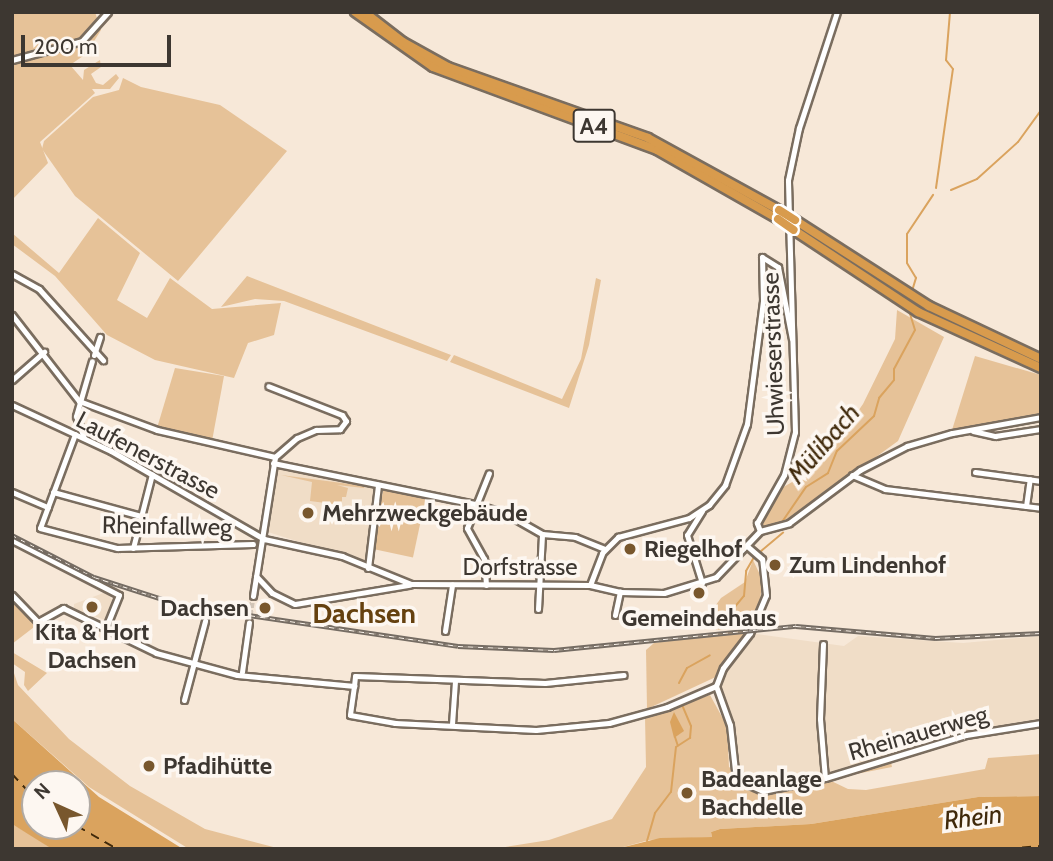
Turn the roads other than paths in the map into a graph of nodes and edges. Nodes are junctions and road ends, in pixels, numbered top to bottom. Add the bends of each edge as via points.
1 (108, 12) edge
2 (355, 12) edge
3 (364, 12) edge
4 (837, 12) edge
5 (12, 60) edge
6 (781, 212) junction
7 (12, 274) edge
8 (12, 315) edge
9 (100, 337) dead end
10 (793, 341) junction
11 (44, 352) junction
12 (93, 358) junction
13 (1041, 359) edge
14 (103, 360) dead end
15 (1041, 368) edge
16 (12, 380) edge
17 (268, 386) dead end
18 (79, 401) junction
19 (12, 405) edge
20 (1041, 417) edge
21 (1041, 429) edge
22 (970, 430) junction
23 (75, 434) junction
24 (84, 438) junction
25 (274, 460) junction
26 (975, 472) dead end
27 (489, 473) dead end
28 (152, 474) junction
29 (852, 475) junction
30 (1030, 479) junction
31 (1041, 481) edge
32 (378, 485) junction
33 (12, 492) edge
34 (53, 492) junction
35 (475, 504) junction
36 (1026, 506) junction
37 (48, 507) junction
38 (1041, 508) edge
39 (702, 511) junction
40 (141, 516) junction
41 (760, 531) junction
42 (542, 534) junction
43 (256, 535) junction
44 (264, 539) junction
45 (12, 540) edge
46 (253, 544) junction
47 (262, 547) junction
48 (133, 548) junction
49 (750, 548) junction
50 (604, 549) junction
51 (368, 568) junction
52 (256, 576) junction
53 (702, 583) junction
54 (411, 584) junction
55 (452, 585) junction
56 (486, 585) junction
57 (590, 585) junction
58 (540, 586) junction
59 (620, 592) junction
60 (12, 595) edge
61 (253, 596) tunnel mouth
62 (538, 609) dead end
63 (615, 615) dead end
64 (205, 621) dead end
65 (249, 622) tunnel mouth
66 (105, 629) junction
67 (445, 631) dead end
68 (823, 644) dead end
69 (195, 665) junction
70 (242, 673) junction
71 (624, 675) dead end
72 (455, 681) junction
73 (354, 686) junction
74 (716, 687) junction
75 (184, 700) dead end
76 (1041, 723) edge
77 (452, 724) junction
78 (825, 778) junction

1 - 5 street via 82,41
2 - 6 highway, A4 via 433,66 494,93 657,150
3 - 6 highway, A4 via 448,67 648,138
4 - 6 street, Uhwieserstrasse via 800,128
6 - 10 street, Uhwieserstrasse
6 - 13 highway, A4, bridge via 946,315
6 - 15 highway, A4, bridge via 794,230 870,283 941,324
7 - 12 street via 39,289
8 - 11 street
9 - 12 street
10 - 39 street via 778,267 762,257 763,300 747,424 725,485
10 - 41 street, Uhwieserstrasse via 793,447 778,489 757,523
11 - 16 street
11 - 18 street
12 - 14 street
12 - 18 street
17 - 25 street via 342,415 346,422 340,429 316,430 297,438
18 - 24 street via 76,422
18 - 25 street via 146,427
19 - 23 street, Laufenerstrasse
20 - 22 street
21 - 22 street via 986,436
22 - 29 street via 907,446
23 - 24 street, Laufenerstrasse
23 - 34 street
24 - 28 street, Laufenerstrasse
25 - 32 street
25 - 44 street
26 - 30 street
27 - 35 street
28 - 40 street
28 - 43 street, Laufenerstrasse
29 - 36 street via 886,489
29 - 41 street via 789,523
30 - 31 street
30 - 36 street
32 - 35 street
32 - 51 street
33 - 37 street
34 - 37 street
34 - 40 street
35 - 42 street via 505,513
35 - 56 street via 468,532 484,559
36 - 38 street
37 - 48 street, Rheinfallweg via 40,528 108,547
39 - 50 street via 621,536
39 - 53 street via 687,535
40 - 48 street
41 - 49 street, Dorfstrasse
42 - 50 street via 575,537
42 - 58 street
43 - 44 street, Laufenerstrasse
43 - 46 street, Rheinfallweg
44 - 47 street
44 - 51 street, Dorfstrasse via 327,551
45 - 66 street via 118,595
46 - 47 street, Rheinfallweg
46 - 48 street, Rheinfallweg
47 - 52 street
49 - 53 street, Dorfstrasse
49 - 74 street via 761,558 766,586 763,604 751,633 723,668
50 - 57 street
51 - 54 street, Dorfstrasse
52 - 54 street via 272,593 295,604
52 - 61 street
53 - 59 street, Dorfstrasse via 664,593
54 - 55 street, Dorfstrasse
55 - 56 street, Dorfstrasse
55 - 67 street
56 - 58 street, Dorfstrasse
57 - 58 street, Dorfstrasse
57 - 59 street, Dorfstrasse
58 - 62 street
59 - 63 street
60 - 66 street via 41,622 63,608
64 - 69 street
65 - 70 street
66 - 69 street
68 - 78 street via 820,719
69 - 70 street
69 - 75 street
70 - 73 street
71 - 72 street via 545,683
72 - 73 street via 355,676
72 - 77 street
73 - 77 street via 350,715
74 - 77 street via 646,713 553,730
74 - 78 street, Rheinauerweg via 730,725 732,762 745,783 773,791
76 - 78 street, Rheinauerweg via 966,735

